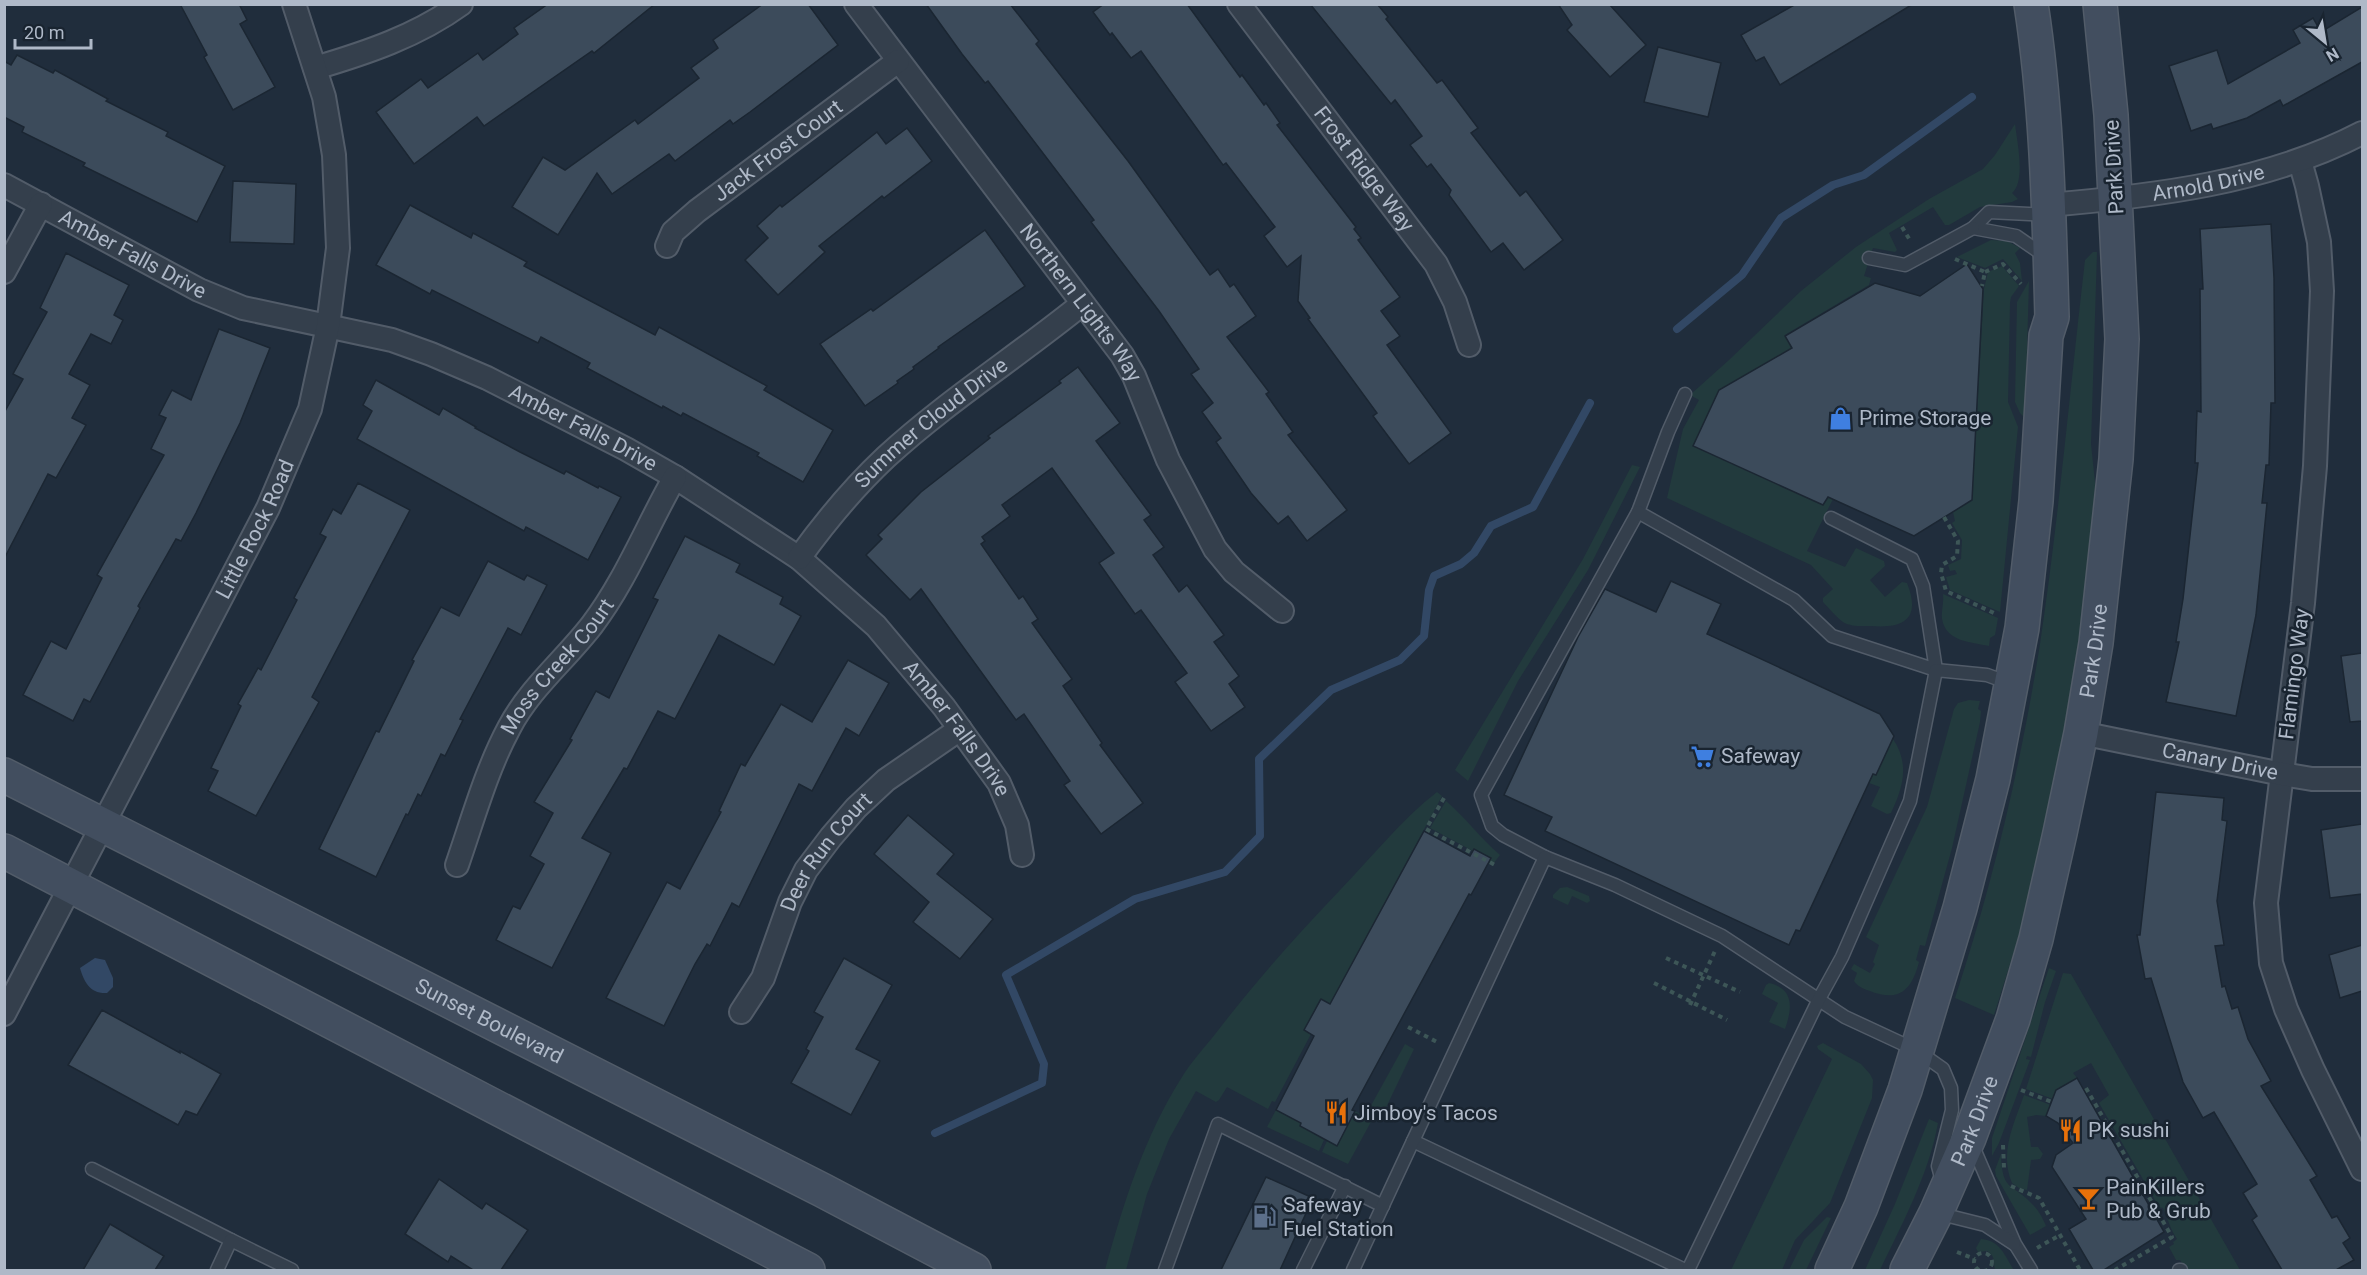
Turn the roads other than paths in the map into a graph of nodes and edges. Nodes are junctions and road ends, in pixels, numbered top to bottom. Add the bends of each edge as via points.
1 (294, 4) edge
2 (461, 4) edge
3 (856, 4) edge
4 (1239, 4) edge
5 (2031, 4) edge
6 (2100, 4) edge
7 (898, 61) junction
8 (315, 68) junction
9 (2362, 133) edge
10 (2300, 161) junction
11 (4, 185) edge
12 (2116, 200) junction
13 (40, 204) junction
14 (2048, 210) junction
15 (1973, 228) junction
16 (667, 246) dead end
17 (1869, 258) dead end
18 (2051, 259) junction
19 (4, 272) edge
20 (1082, 304) junction
21 (328, 326) junction
22 (1469, 345) dead end
23 (1685, 394) dead end
24 (675, 477) junction
25 (1638, 512) junction
26 (1831, 518) dead end
27 (799, 558) junction
28 (1282, 611) dead end
29 (1936, 670) junction
30 (2012, 684) junction
31 (960, 729) junction
32 (2081, 733) junction
33 (2282, 774) junction
34 (4, 775) edge
35 (2362, 779) edge
36 (102, 825) junction
37 (4, 851) edge
38 (1022, 855) dead end
39 (1545, 856) junction
40 (457, 865) dead end
41 (71, 886) junction
42 (1819, 999) junction
43 (741, 1012) dead end
44 (4, 1014) edge
45 (1916, 1050) junction
46 (1969, 1138) junction
47 (1413, 1141) junction
48 (92, 1169) dead end
49 (2362, 1169) edge
50 (1345, 1186) junction
51 (1941, 1202) junction
52 (1383, 1206) junction
53 (231, 1240) junction
54 (2015, 1244) junction
55 (800, 1268) edge
56 (217, 1270) edge
57 (292, 1270) edge
58 (974, 1270) edge
59 (1165, 1270) edge
60 (1303, 1270) edge
61 (1353, 1270) edge
62 (1686, 1270) edge
63 (1832, 1270) edge
64 (1907, 1270) edge
65 (2031, 1270) edge

1 - 8 street, Little Rock Road
2 - 8 street via 424,28
3 - 7 street, Northern Lights Way
4 - 22 street, Frost Ridge Way via 1436,264 1455,302
5 - 14 main road
6 - 12 main road, Park Drive
7 - 16 street, Jack Frost Court via 697,210 673,232
7 - 20 street, Northern Lights Way
8 - 21 street, Little Rock Road via 324,97 334,166 338,248
9 - 10 street, Arnold Drive
10 - 12 street, Arnold Drive via 2235,179
10 - 33 street, Flamingo Way via 2319,242 2322,301 2314,477
11 - 13 street, Amber Falls Drive
12 - 14 street, Arnold Drive
12 - 32 main road, Park Drive via 2122,339 2116,459 2096,643
13 - 19 street
13 - 21 street, Amber Falls Drive via 200,290 243,308
14 - 15 lane via 1989,212
14 - 18 main road
15 - 17 lane via 1905,265
15 - 18 lane via 2016,236
18 - 30 main road via 2052,317 2046,336 2036,501
20 - 27 street, Summer Cloud Drive via 887,456
20 - 28 street, Northern Lights Way via 1122,354 1134,376 1168,460 1215,549 1234,572
21 - 24 street, Amber Falls Drive via 431,354 496,383
21 - 36 street, Little Rock Road via 310,409 289,462
23 - 25 lane
24 - 27 street, Amber Falls Drive
24 - 40 street, Moss Creek Court via 592,625 533,690 509,728
25 - 29 lane via 1794,600 1832,636
25 - 39 lane via 1481,795 1492,826
26 - 29 lane via 1912,559 1923,586
27 - 31 street, Amber Falls Drive via 876,626
29 - 30 lane via 1987,675
29 - 42 lane via 1910,801 1842,957
30 - 45 main road via 1963,897
31 - 38 street, Amber Falls Drive via 999,783 1017,825
31 - 43 street, Deer Run Court via 886,780 831,837 806,870 790,902 763,978
32 - 33 street, Canary Drive
32 - 46 main road, Park Drive via 2036,939 2013,1018
33 - 35 street, Canary Drive via 2312,779
33 - 49 street, Flamingo Way via 2266,903 2271,963 2286,1009
34 - 36 main road, Sunset Boulevard
36 - 41 street, Little Rock Road
36 - 58 main road, Sunset Boulevard
37 - 41 main road
39 - 42 lane via 1722,936
39 - 47 lane
41 - 44 street, Little Rock Road
41 - 55 main road
42 - 45 lane via 1845,1017
42 - 62 lane
45 - 51 lane via 1943,1069 1951,1088 1952,1110 1938,1166
45 - 63 main road via 1862,1207
46 - 51 main road, Park Drive
46 - 54 lane
47 - 52 lane
47 - 62 lane
48 - 53 lane
50 - 52 lane
50 - 59 lane via 1218,1124
50 - 60 lane
51 - 54 lane
51 - 64 main road, Park Drive
52 - 61 lane
53 - 56 lane
53 - 57 lane
54 - 65 lane

